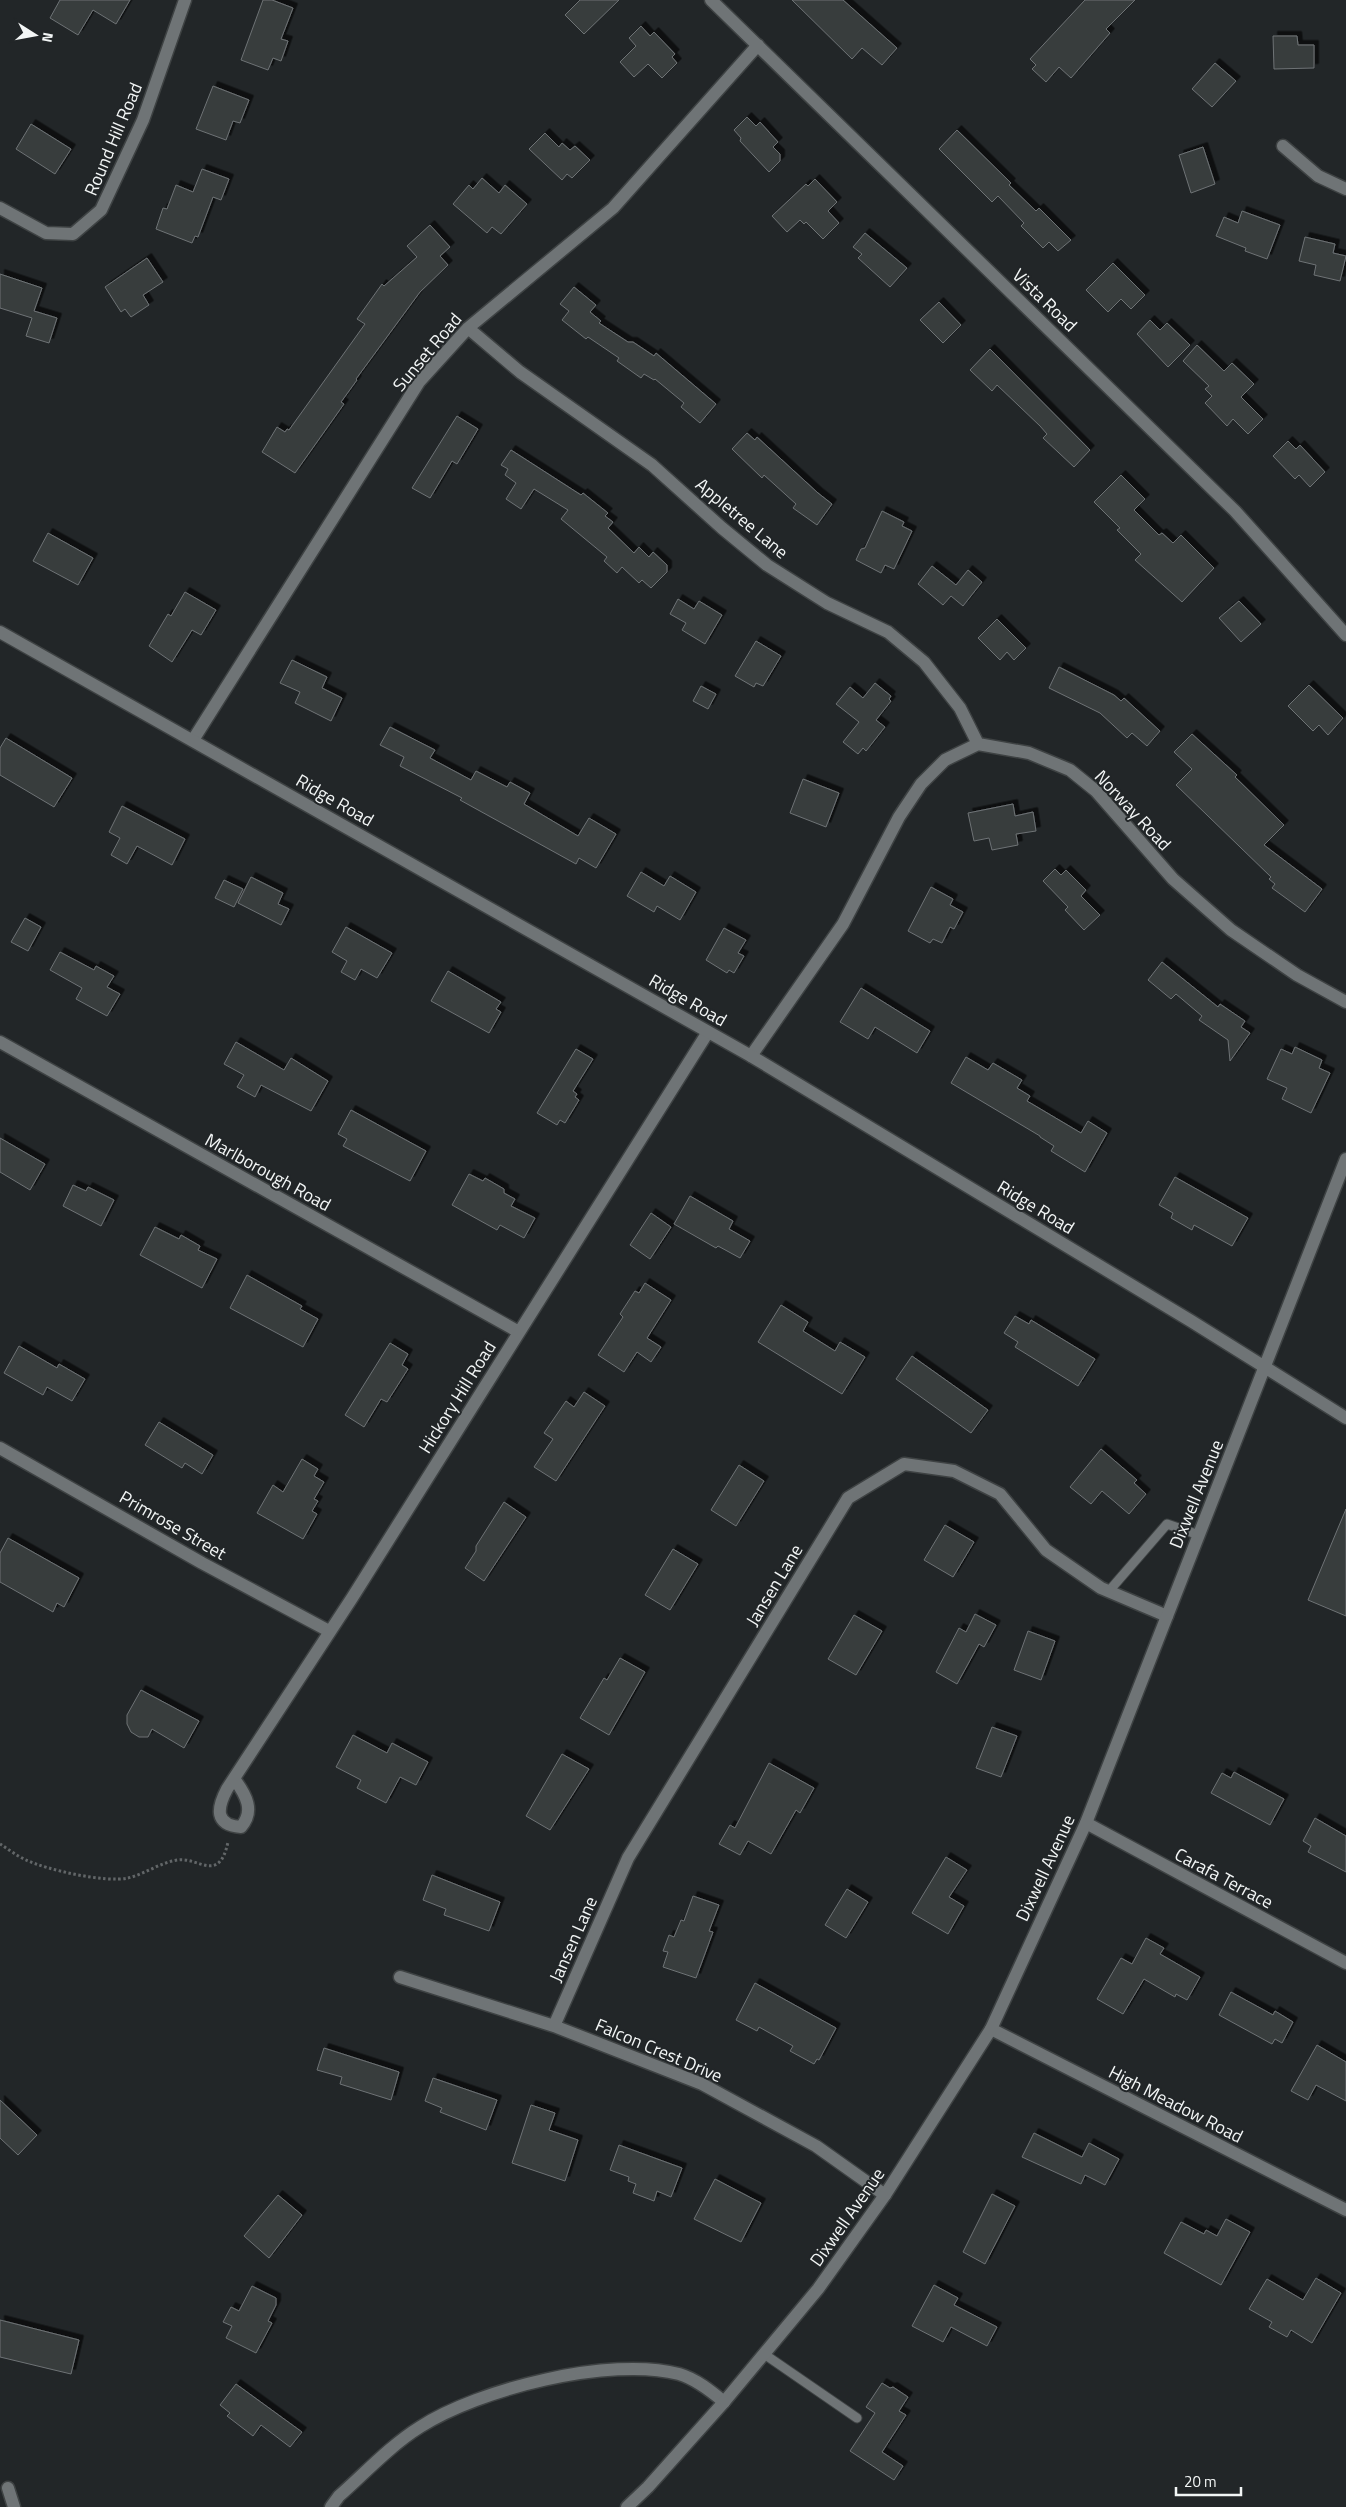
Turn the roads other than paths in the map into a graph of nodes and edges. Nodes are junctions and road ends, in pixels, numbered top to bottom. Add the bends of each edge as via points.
1 (185, 0) edge
2 (711, 0) edge
3 (758, 44) junction
4 (1283, 146) dead end
5 (1346, 189) edge
6 (0, 208) edge
7 (468, 328) junction
8 (0, 632) edge
9 (1346, 634) edge
10 (193, 740) junction
11 (978, 744) junction
12 (1346, 1002) edge
13 (708, 1032) junction
14 (0, 1042) edge
15 (751, 1056) junction
16 (1346, 1159) edge
17 (519, 1332) junction
18 (1265, 1368) junction
19 (1346, 1418) edge
20 (0, 1448) edge
21 (1199, 1535) junction
22 (1110, 1591) junction
23 (1167, 1616) junction
24 (329, 1631) junction
25 (234, 1780) junction
26 (1086, 1823) junction
27 (1346, 1963) edge
28 (400, 1976) dead end
29 (554, 2026) junction
30 (991, 2029) junction
31 (885, 2195) junction
32 (1346, 2210) edge
33 (764, 2354) junction
34 (724, 2402) junction
35 (857, 2418) dead end
36 (8, 2488) dead end
37 (14, 2507) edge
38 (331, 2507) edge
39 (627, 2507) edge

1 - 6 street, Round Hill Road via 143,120 101,210 73,234 46,233
2 - 3 street, Vista Road
3 - 7 street, Sunset Road via 613,208
3 - 9 street, Vista Road via 1236,512
4 - 5 street via 1318,176
7 - 10 street, Sunset Road via 419,382
7 - 11 street, Appletree Lane via 520,372 652,465 767,565 827,603 888,632 924,662 960,708
8 - 10 street, Ridge Road
10 - 13 street, Ridge Road
11 - 12 street, Norway Road via 1029,753 1070,770 1096,791 1173,879 1231,930 1297,975
11 - 15 street via 945,760 921,784 899,817 843,924
13 - 15 street, Ridge Road
13 - 17 street, Hickory Hill Road
14 - 17 street, Marlborough Road
15 - 18 street, Ridge Road
16 - 18 street, Dixwell Avenue
17 - 24 street, Hickory Hill Road
18 - 19 street, Ridge Road
18 - 21 street, Dixwell Avenue
20 - 24 street, Primrose Street
21 - 22 lane via 1167,1524
21 - 23 street, Dixwell Avenue
22 - 23 street, Jansen Lane
22 - 29 street, Jansen Lane via 1046,1550 1000,1494 954,1471 904,1464 848,1498 628,1858
23 - 26 street, Dixwell Avenue
24 - 25 street, Hickory Hill Road
25 - 25 street, Hickory Hill Road via 219,1803 220,1815 224,1823 241,1827 249,1808 247,1798
26 - 27 street, Carafa Terrace
26 - 30 street, Dixwell Avenue
28 - 29 street, Falcon Crest Drive
29 - 31 street, Falcon Crest Drive via 702,2084 816,2146
30 - 31 street, Dixwell Avenue
30 - 32 street, High Meadow Road
31 - 33 street, Dixwell Avenue via 818,2289
33 - 34 street, Dixwell Avenue
33 - 35 lane
34 - 38 street via 681,2374 653,2369 588,2373 492,2392 419,2427
34 - 39 street, Dixwell Avenue
36 - 37 street

